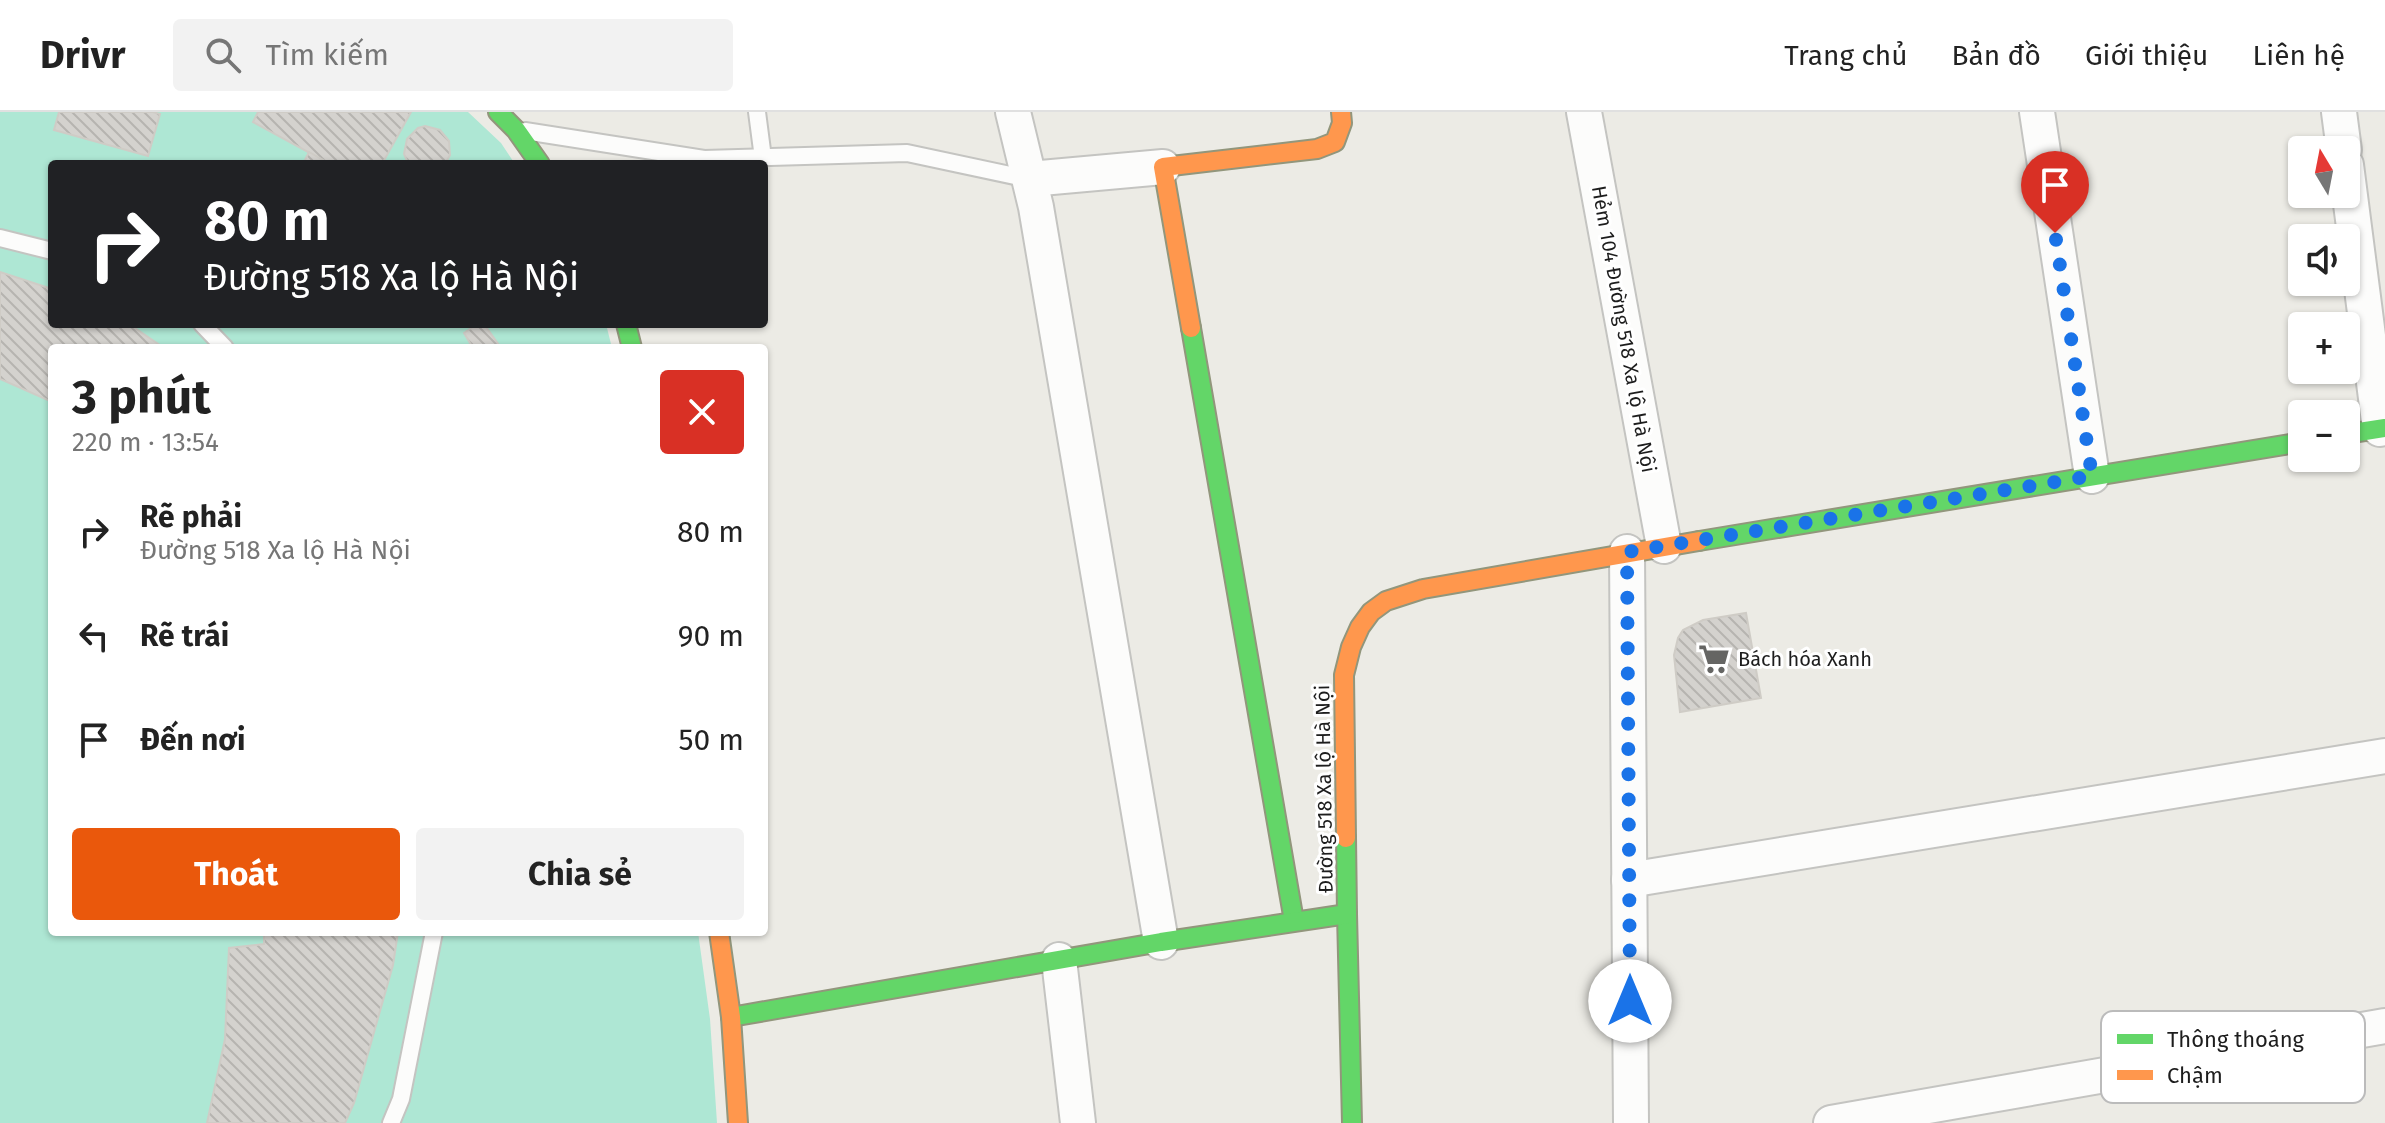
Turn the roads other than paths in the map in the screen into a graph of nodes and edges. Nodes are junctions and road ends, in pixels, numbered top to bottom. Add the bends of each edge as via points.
1 (498, 112) edge
2 (757, 112) edge
3 (1013, 112) edge
4 (1341, 112) edge
5 (1584, 112) edge
6 (2037, 112) edge
7 (2339, 112) edge
8 (516, 130) junction
9 (2342, 136) edge
10 (763, 158) junction
11 (537, 160) edge
12 (1163, 167) junction
13 (1030, 179) junction
14 (2352, 208) edge
15 (0, 238) edge
16 (48, 250) edge
17 (206, 328) edge
18 (221, 344) edge
19 (2382, 428) edge
20 (2360, 432) edge
21 (2288, 444) edge
22 (2092, 476) junction
23 (1664, 546) junction
24 (1627, 552) junction
25 (2385, 756) edge
26 (1629, 880) junction
27 (1347, 914) junction
28 (1294, 921) junction
29 (433, 936) edge
30 (720, 936) edge
31 (1161, 942) junction
32 (1059, 960) junction
33 (731, 1017) junction
34 (2385, 1026) edge
35 (2365, 1030) edge
36 (2101, 1076) edge
37 (391, 1123) edge
38 (738, 1123) edge
39 (1078, 1123) edge
40 (1352, 1123) edge
41 (1631, 1123) edge
42 (1831, 1123) edge

1 - 8 street
2 - 10 lane
3 - 13 street
4 - 12 street via 1335,142 1317,149
5 - 23 street, Hẻm 104 Đường 518 Xa lộ Hà Nội
6 - 22 street
7 - 9 street
8 - 10 lane via 704,159
8 - 11 street
10 - 13 lane via 907,153
12 - 13 street
12 - 28 street
13 - 31 street
14 - 19 street
15 - 16 lane
17 - 18 lane
19 - 20 street
21 - 22 street, Đường 518 Xa lộ Hà Nội
22 - 23 street, Đường 518 Xa lộ Hà Nội
23 - 24 street, Đường 518 Xa lộ Hà Nội
24 - 26 street
24 - 27 street, Đường 518 Xa lộ Hà Nội via 1414,591 1373,607 1356,629 1344,675
25 - 26 street
26 - 41 street
27 - 28 street, Đường 518 Xa lộ Hà Nội
27 - 40 street
28 - 31 street, Đường 518 Xa lộ Hà Nội
29 - 37 lane via 401,1099
30 - 33 street
31 - 32 street, Đường 518 Xa lộ Hà Nội
32 - 33 street, Đường 518 Xa lộ Hà Nội
32 - 39 street
33 - 38 street
34 - 35 street
36 - 42 street

